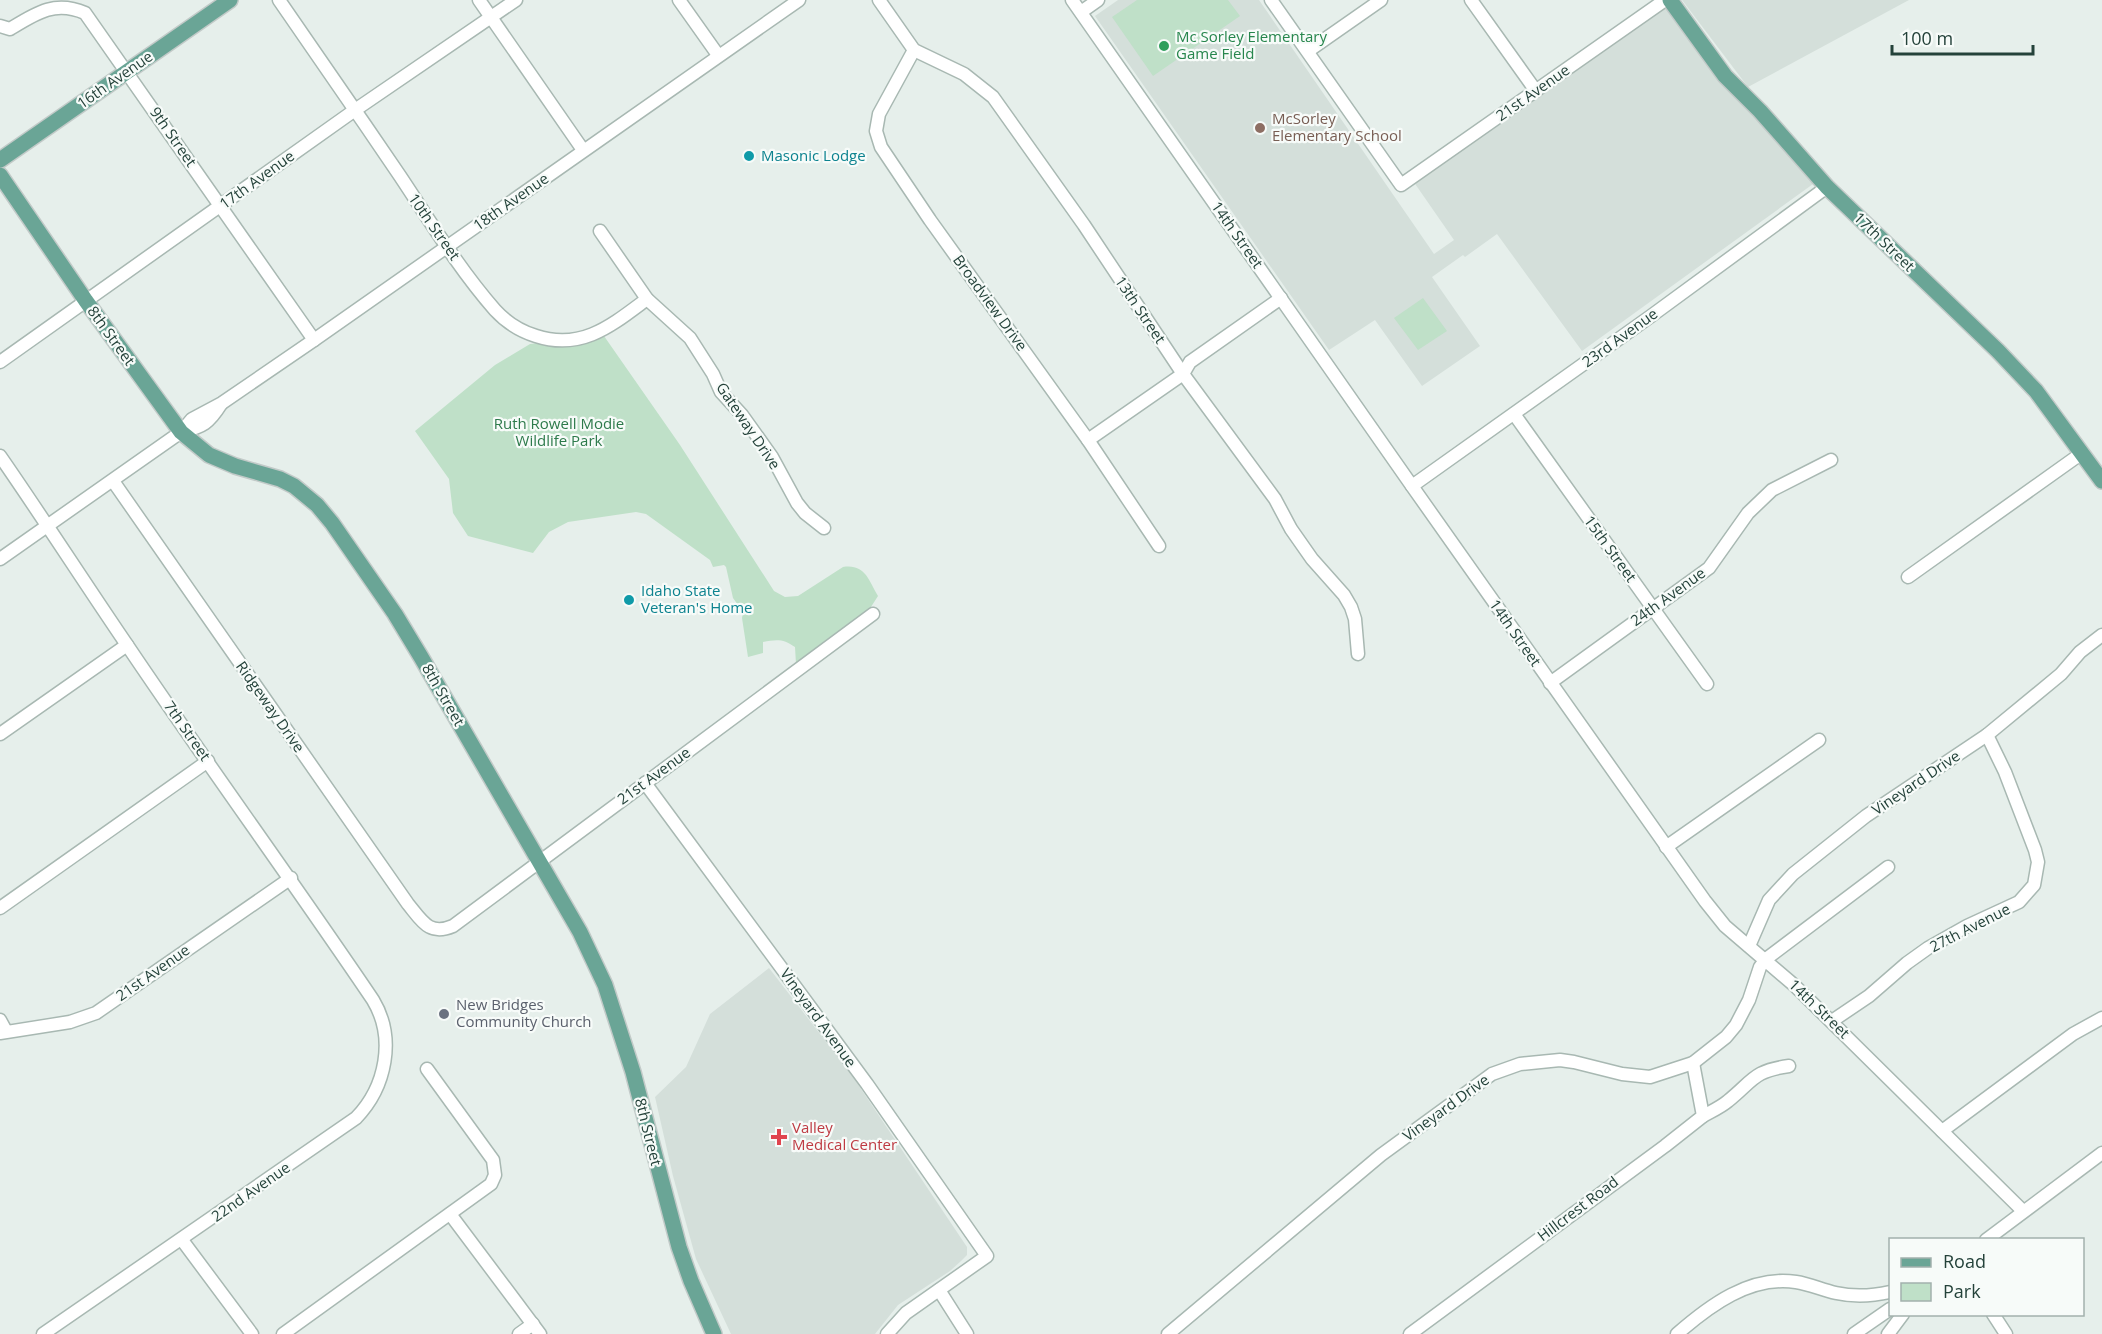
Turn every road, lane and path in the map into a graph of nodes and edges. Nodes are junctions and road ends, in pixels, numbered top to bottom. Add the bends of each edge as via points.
1 (230, 0) edge
2 (279, 0) edge
3 (479, 0) edge
4 (516, 0) edge
5 (680, 0) edge
6 (799, 0) edge
7 (879, 0) edge
8 (1072, 0) edge
9 (1098, 0) edge
10 (1271, 0) edge
11 (1381, 0) edge
12 (1471, 0) edge
13 (1665, 0) edge
14 (1671, 0) edge
15 (1081, 12) junction
16 (492, 17) junction
17 (0, 26) edge
18 (914, 51) junction
19 (1308, 51) junction
20 (718, 55) junction
21 (127, 72) junction
22 (1536, 91) junction
23 (355, 110) junction
24 (583, 150) junction
25 (0, 160) edge
26 (0, 176) edge
27 (1827, 187) junction
28 (221, 206) junction
29 (600, 231) dead end
30 (447, 247) junction
31 (1281, 298) junction
32 (647, 299) junction
33 (86, 301) junction
34 (314, 340) junction
35 (0, 362) edge
36 (1183, 374) junction
37 (1514, 414) junction
38 (181, 432) junction
39 (1088, 440) junction
40 (2082, 453) junction
41 (0, 456) edge
42 (1831, 460) dead end
43 (113, 481) junction
44 (2102, 481) edge
45 (1412, 486) junction
46 (49, 525) junction
47 (824, 528) dead end
48 (1159, 546) dead end
49 (0, 559) edge
50 (1908, 577) dead end
51 (1653, 608) junction
52 (873, 614) dead end
53 (2102, 635) edge
54 (127, 645) junction
55 (1358, 654) dead end
56 (1550, 683) junction
57 (1707, 684) dead end
58 (0, 734) edge
59 (1987, 735) junction
60 (1819, 740) dead end
61 (208, 761) junction
62 (645, 783) junction
63 (1666, 847) junction
64 (539, 862) junction
65 (1888, 867) dead end
66 (291, 878) junction
67 (0, 908) edge
68 (433, 929) joint
69 (1749, 946) junction
70 (1766, 959) junction
71 (376, 1005) joint
72 (2102, 1018) edge
73 (1832, 1021) junction
74 (2, 1028) edge
75 (1693, 1064) junction
76 (1789, 1066) dead end
77 (427, 1069) dead end
78 (1703, 1116) junction
79 (1942, 1131) junction
80 (2102, 1153) edge
81 (2023, 1211) junction
82 (450, 1214) junction
83 (1987, 1238) edge
84 (182, 1240) junction
85 (939, 1290) junction
86 (1889, 1292) edge
87 (1889, 1310) edge
88 (1902, 1316) edge
89 (1994, 1316) edge
90 (536, 1329) edge
91 (43, 1334) edge
92 (252, 1334) edge
93 (283, 1334) edge
94 (519, 1334) edge
95 (714, 1334) edge
96 (887, 1334) edge
97 (967, 1334) edge
98 (1168, 1334) edge
99 (1410, 1334) edge
100 (1677, 1334) edge
101 (1854, 1334) edge
102 (1888, 1334) edge
103 (2006, 1334) edge

1 - 21 main road, 16th Avenue
2 - 23 street, 10th Street
3 - 16 street
4 - 16 street, 17th Avenue
5 - 20 street
6 - 20 street, 18th Avenue
7 - 18 street
8 - 15 street, 14th Street
9 - 15 street
10 - 19 street
11 - 19 street
12 - 22 street
13 - 22 street, 21st Avenue
14 - 27 main road, 17th Street via 1725,76
15 - 31 street, 14th Street
16 - 23 street, 17th Avenue
16 - 24 street
17 - 21 street, 9th Street via 10,28 52,3 67,3 85,13
18 - 36 street, 13th Street via 964,74 993,98
18 - 39 street, Broadview Drive via 879,114 876,131 881,147
19 - 22 street, 21st Avenue via 1401,186
20 - 24 street, 18th Avenue
21 - 25 main road, 16th Avenue
21 - 28 street, 9th Street
23 - 28 street, 17th Avenue
23 - 30 street, 10th Street
24 - 30 street, 18th Avenue
26 - 33 main road, 8th Street
27 - 37 street, 23rd Avenue
27 - 40 main road, 17th Street via 1998,351 2036,391
28 - 33 street, 17th Avenue
28 - 34 street, 9th Street
29 - 32 street, Gateway Drive
30 - 32 street, 10th Street via 494,309 511,324 538,337 567,340 597,334
30 - 34 street, 18th Avenue
31 - 36 street via 1190,362
31 - 45 street, 14th Street
32 - 47 street, Gateway Drive via 690,338 721,392 772,457 797,503
33 - 35 street, 17th Avenue
33 - 38 main road, 8th Street
34 - 38 street, 18th Avenue via 222,403 200,428
36 - 39 street
36 - 55 street, 13th Street via 1275,499 1312,559 1344,595 1355,619
37 - 45 street, 23rd Avenue
37 - 51 street, 15th Street
38 - 43 street, 18th Avenue
38 - 64 main road, 8th Street via 216,458 294,486 326,515 422,657
39 - 48 street, Broadview Drive
40 - 44 main road, 17th Street
40 - 50 street
41 - 46 street, 7th Street
42 - 51 street, 24th Avenue via 1772,490 1748,513 1709,568
43 - 46 street, 18th Avenue
43 - 68 street, Ridgeway Drive via 408,904
45 - 56 street, 14th Street
46 - 49 street, 18th Avenue
46 - 54 street, 7th Street
51 - 56 street, 24th Avenue
51 - 57 street, 15th Street
52 - 62 street, 21st Avenue
53 - 59 street, Vineyard Drive
54 - 58 street
54 - 61 street, 7th Street
56 - 63 street, 14th Street
59 - 69 street, Vineyard Drive via 1866,816 1793,874 1769,900
59 - 73 street, 27th Avenue via 2035,850 2038,862 2034,885 2012,907 1928,948
60 - 63 street
61 - 66 street, 7th Street
61 - 67 street
62 - 64 street, 21st Avenue
62 - 85 street, Vineyard Avenue via 867,1084 987,1256
63 - 69 street, 14th Street via 1725,926
64 - 68 street, 21st Avenue via 453,926
64 - 95 main road, 8th Street via 580,932 605,985 679,1247
65 - 70 street
66 - 71 street, 7th Street
66 - 74 street, 21st Avenue via 96,1012 70,1022
69 - 70 street, 14th Street
70 - 73 street, 14th Street
70 - 75 street, Vineyard Drive via 1736,1025
71 - 84 street, 22nd Avenue via 383,1023 386,1051 383,1072 365,1109
72 - 79 street via 2073,1034
73 - 79 street, 14th Street
75 - 78 street
75 - 98 street, Vineyard Drive via 1650,1077 1560,1060 1520,1064 1492,1074 1381,1155
76 - 78 street via 1753,1077 1726,1104
77 - 82 street via 493,1161 495,1175 491,1184
78 - 99 street, Hillcrest Road
79 - 81 street, 14th Street
80 - 81 street
81 - 83 street
82 - 90 street
82 - 93 street
84 - 91 street, 22nd Avenue
84 - 92 street
85 - 96 street
85 - 97 street
86 - 100 street via 1851,1296 1794,1281 1766,1283 1719,1302
87 - 101 street
88 - 102 street
89 - 103 street
90 - 94 street

